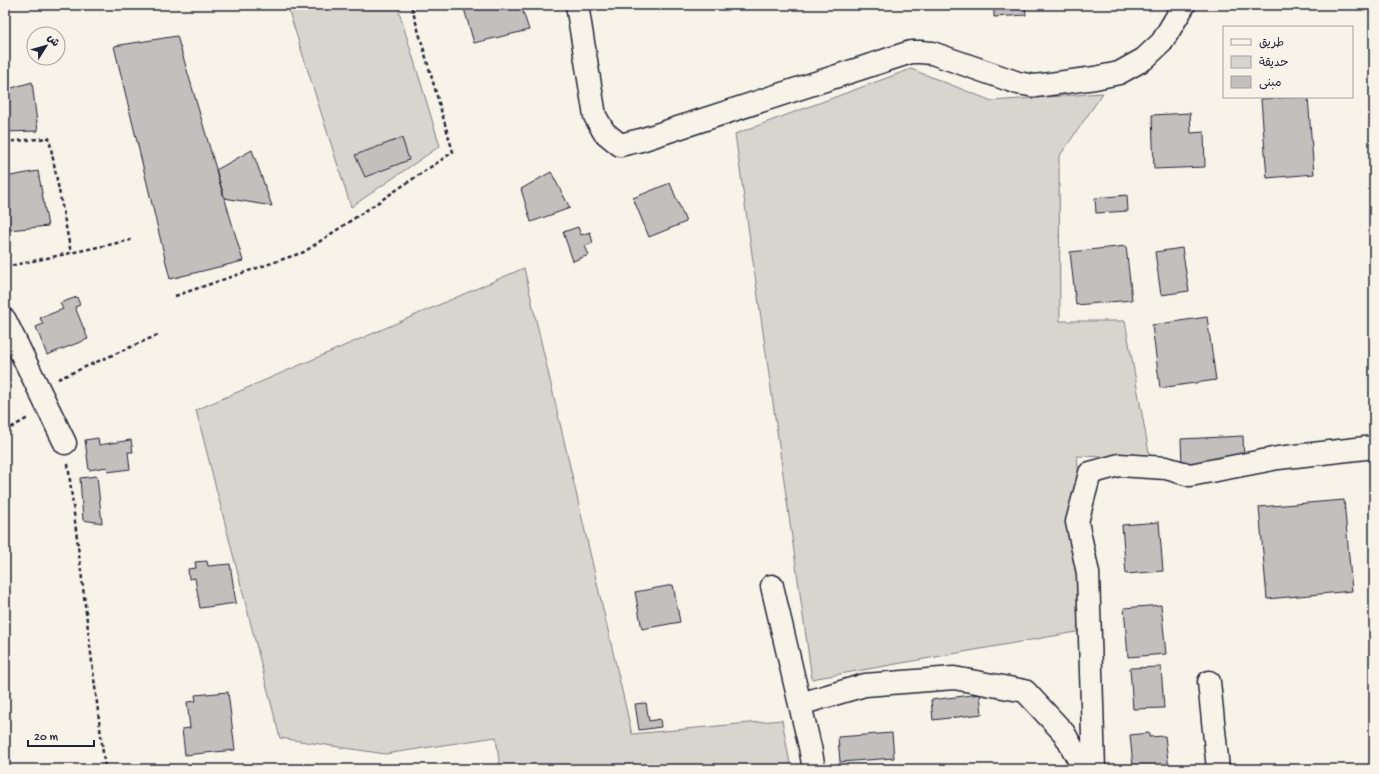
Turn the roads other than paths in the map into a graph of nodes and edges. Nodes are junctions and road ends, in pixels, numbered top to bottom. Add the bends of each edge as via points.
1 (577, 5) edge
2 (1184, 5) edge
3 (5, 320) edge
4 (65, 443) road end
5 (1374, 447) edge
6 (772, 586) dead end
7 (1208, 682) dead end
8 (800, 704) junction
9 (814, 769) edge
10 (1084, 769) edge
11 (1094, 769) edge
12 (1218, 769) edge

1 - 2 street via 595,116 604,132 620,145 911,52 932,53 1018,83 1035,86 1120,73 1144,59 1162,42
3 - 4 street
5 - 11 street via 1278,458 1190,475 1166,468 1119,465 1090,473 1077,522 1088,573
6 - 8 street
7 - 12 street
8 - 9 street
8 - 10 street via 865,685 954,678 1025,691 1064,733

